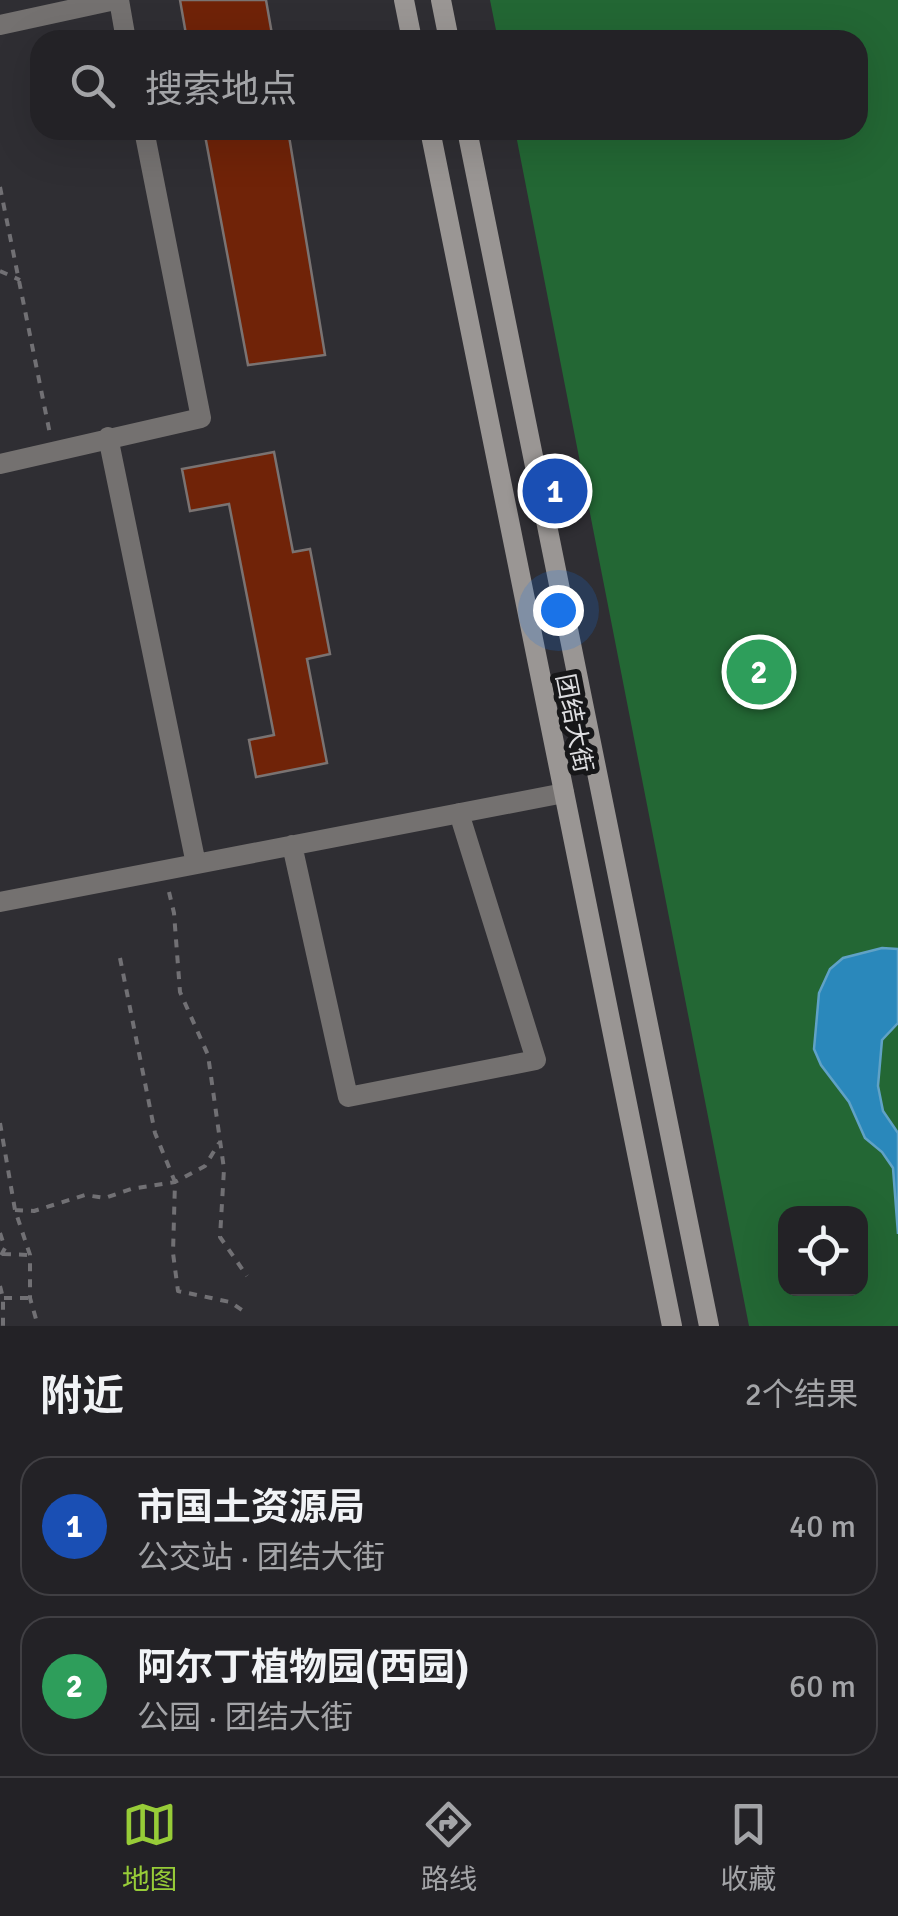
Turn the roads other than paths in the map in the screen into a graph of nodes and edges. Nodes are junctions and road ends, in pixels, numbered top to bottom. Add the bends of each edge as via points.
1 (117, 0) edge
2 (404, 0) edge
3 (441, 0) edge
4 (0, 25) edge
5 (124, 30) edge
6 (410, 30) edge
7 (447, 30) edge
8 (146, 140) edge
9 (432, 140) edge
10 (469, 140) edge
11 (108, 437) junction
12 (0, 464) edge
13 (564, 794) junction
14 (459, 812) junction
15 (292, 845) junction
16 (196, 864) junction
17 (0, 902) edge
18 (672, 1326) edge
19 (708, 1326) edge

1 - 4 street
1 - 5 street
2 - 6 main road
3 - 7 main road
8 - 11 street via 200,418
9 - 13 main road, 团结大街
10 - 19 main road, 团结大街
11 - 12 street
11 - 16 street
13 - 14 street
13 - 18 main road, 团结大街
14 - 15 street
14 - 15 street via 536,1060 348,1097
15 - 16 street
16 - 17 street

